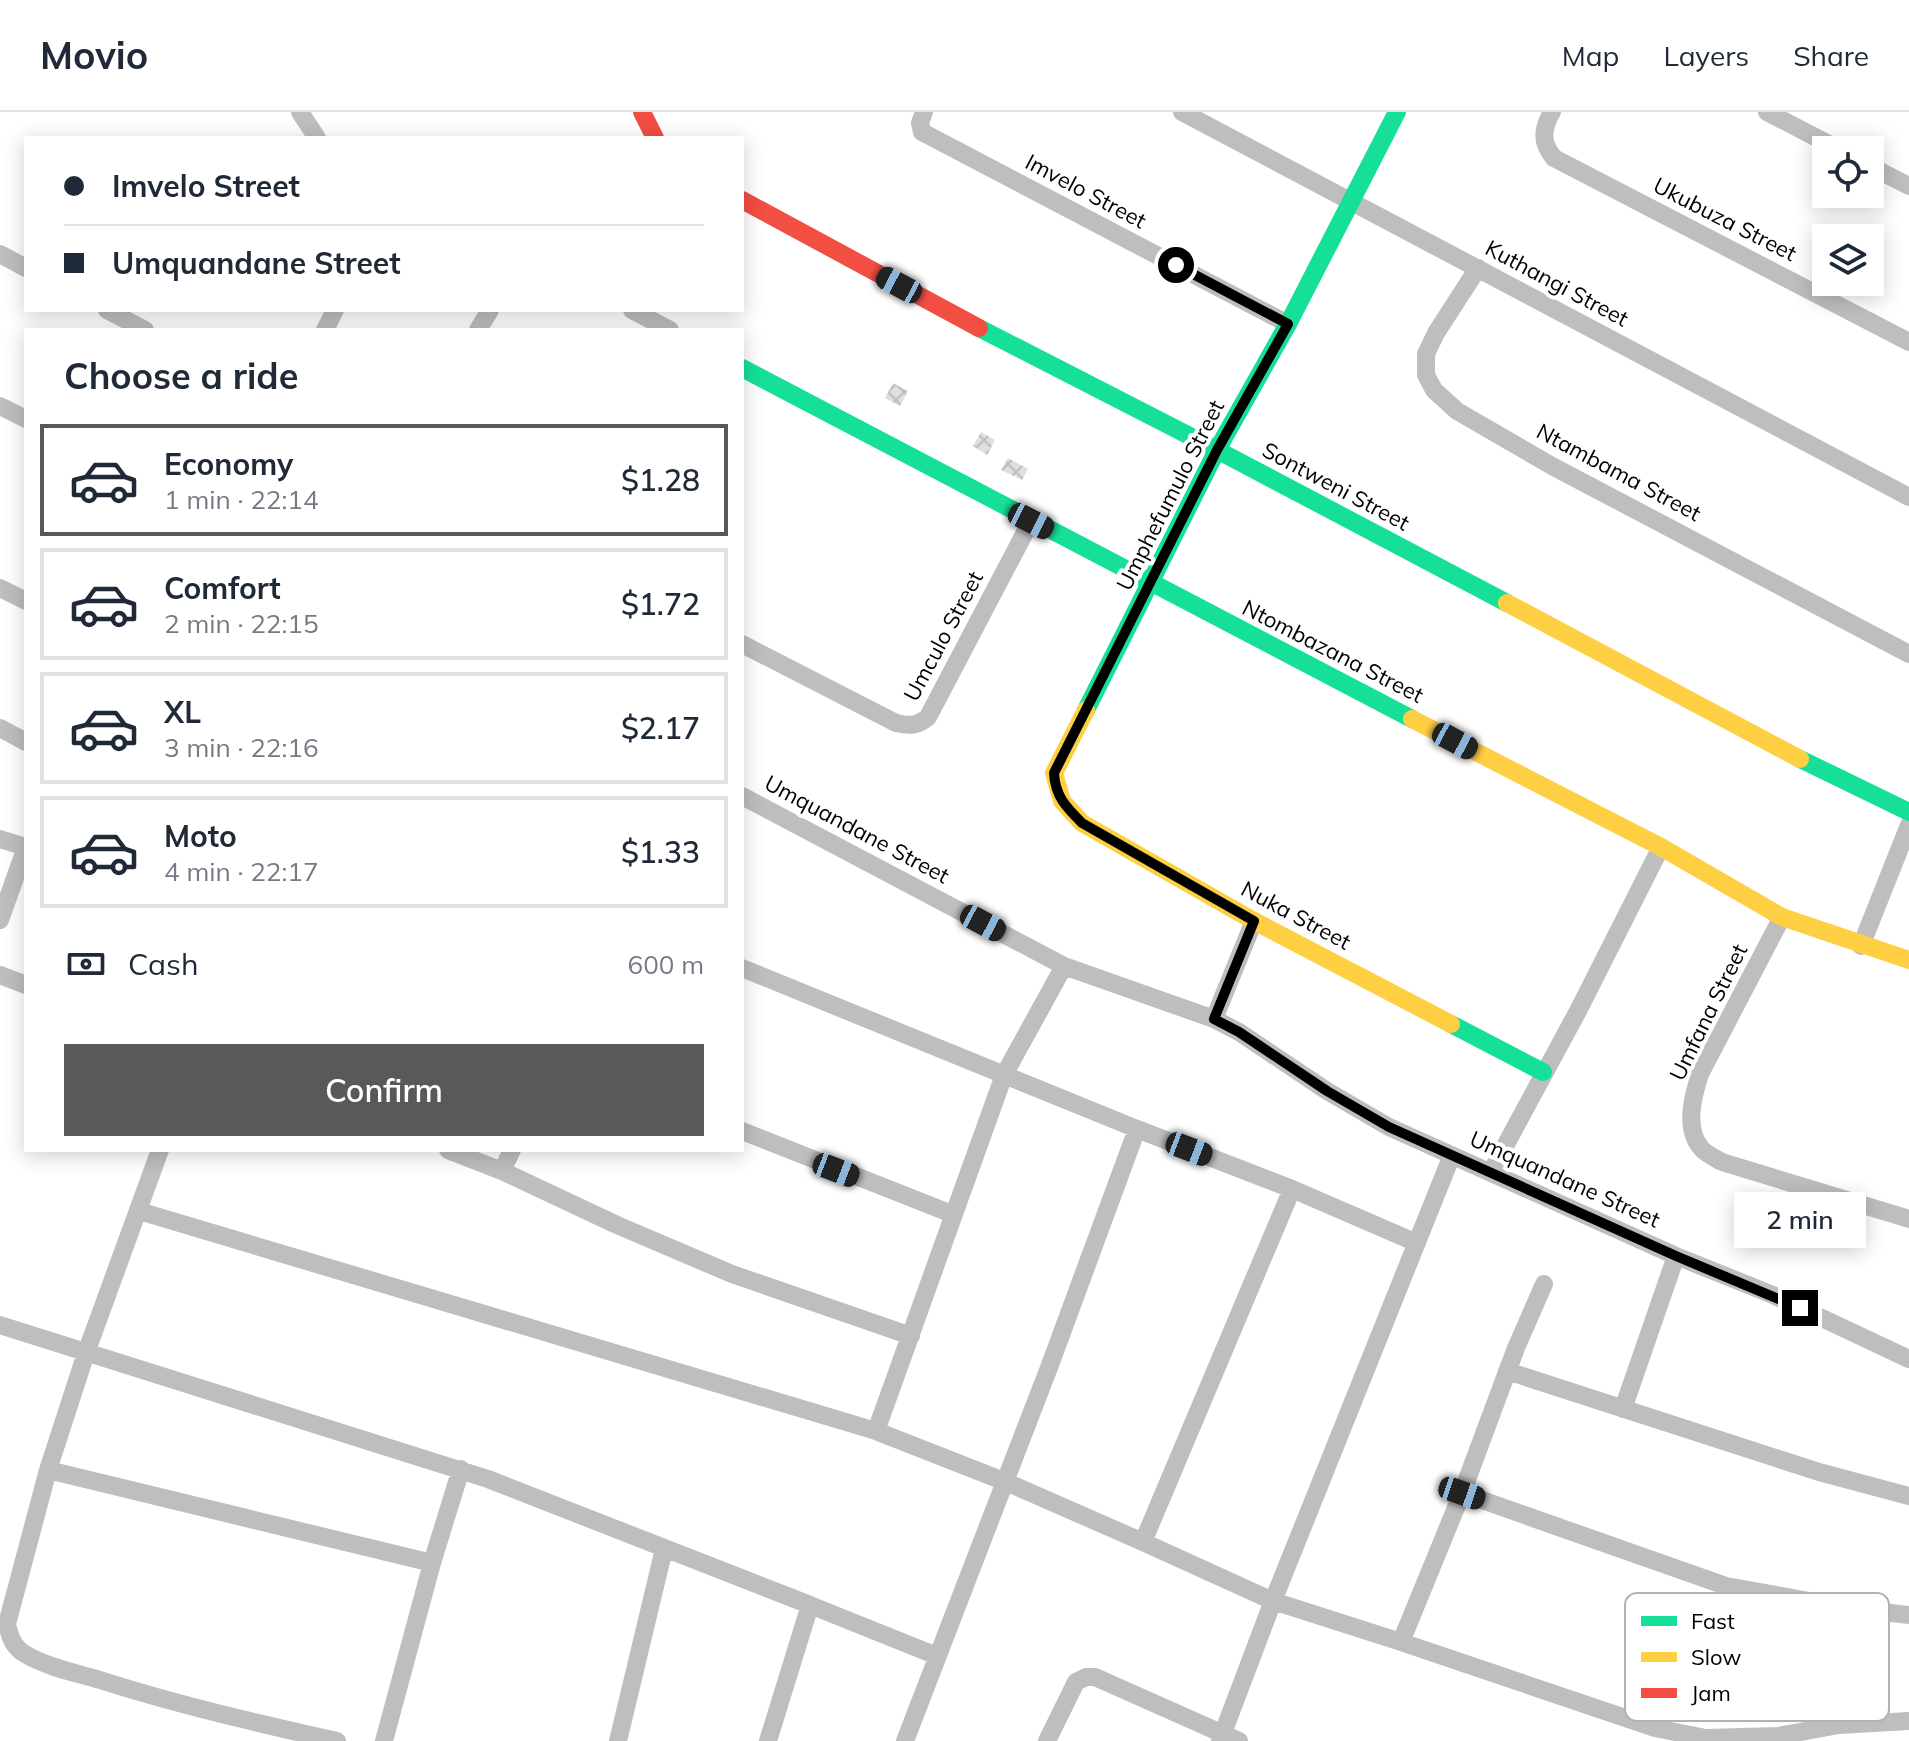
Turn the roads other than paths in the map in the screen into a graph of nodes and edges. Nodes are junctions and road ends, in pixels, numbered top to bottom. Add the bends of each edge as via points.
1 (300, 112) edge
2 (642, 112) edge
3 (924, 112) edge
4 (1182, 112) edge
5 (1397, 112) edge
6 (1767, 112) edge
7 (1549, 117) edge
8 (316, 136) edge
9 (654, 136) edge
10 (1813, 136) edge
11 (1884, 173) edge
12 (1909, 186) edge
13 (1350, 200) junction
14 (744, 201) edge
15 (0, 254) edge
16 (24, 267) edge
17 (1478, 268) junction
18 (111, 312) edge
19 (636, 312) edge
20 (1288, 324) junction
21 (141, 328) edge
22 (666, 328) edge
23 (1909, 342) edge
24 (744, 369) edge
25 (0, 406) edge
26 (24, 418) edge
27 (1217, 450) junction
28 (1909, 497) edge
29 (1031, 521) junction
30 (1151, 584) junction
31 (0, 588) edge
32 (24, 600) edge
33 (744, 645) edge
34 (1909, 654) edge
35 (0, 728) edge
36 (24, 741) edge
37 (1054, 773) joint
38 (744, 797) edge
39 (1909, 812) edge
40 (1909, 825) edge
41 (0, 839) edge
42 (24, 846) edge
43 (1661, 847) junction
44 (24, 853) edge
45 (1782, 917) junction
46 (0, 920) edge
47 (1254, 921) junction
48 (1861, 946) junction
49 (1909, 960) edge
50 (1064, 966) junction
51 (744, 969) edge
52 (0, 975) edge
53 (24, 984) edge
54 (1214, 1019) junction
55 (1543, 1072) junction
56 (1004, 1075) junction
57 (1137, 1129) junction
58 (744, 1132) edge
59 (159, 1152) edge
60 (453, 1152) edge
61 (511, 1152) edge
62 (1452, 1155) junction
63 (502, 1171) junction
64 (1491, 1172) junction
65 (1292, 1189) junction
66 (139, 1211) junction
67 (952, 1214) junction
68 (1909, 1219) edge
69 (1417, 1243) junction
70 (1676, 1256) junction
71 (1544, 1284) dead end
72 (0, 1325) edge
73 (911, 1336) junction
74 (86, 1353) junction
75 (1909, 1359) edge
76 (1507, 1371) junction
77 (1623, 1409) junction
78 (876, 1431) junction
79 (461, 1469) junction
80 (48, 1470) junction
81 (1006, 1482) junction
82 (1462, 1493) junction
83 (1909, 1496) edge
84 (1143, 1542) junction
85 (664, 1549) junction
86 (432, 1563) junction
87 (1765, 1593) edge
88 (1273, 1601) junction
89 (810, 1605) junction
90 (1889, 1613) edge
91 (1909, 1615) edge
92 (1401, 1642) junction
93 (937, 1656) junction
94 (1625, 1718) edge
95 (1634, 1721) edge
96 (1909, 1721) edge
97 (1227, 1739) edge
98 (337, 1741) edge
99 (384, 1741) edge
100 (618, 1741) edge
101 (768, 1741) edge
102 (905, 1741) edge
103 (1047, 1741) edge

1 - 8 street
2 - 9 street
3 - 20 street, Imvelo Street via 922,132
4 - 13 street, Kuthangi Street
5 - 13 street, Umphefumulo Street
6 - 10 street
7 - 23 street, Ukubuza Street via 1543,136 1547,150 1572,168
11 - 12 street
13 - 17 street, Kuthangi Street
13 - 20 street, Umphefumulo Street
14 - 27 street, Sontweni Street
15 - 16 street
17 - 28 street, Kuthangi Street
17 - 34 street, Ntambama Street via 1426,354 1426,375 1434,390 1457,411
18 - 21 street
19 - 22 street
20 - 27 street, Umphefumulo Street
24 - 29 street, Ntombazana Street
25 - 26 street
27 - 30 street, Umphefumulo Street
27 - 39 street, Sontweni Street
29 - 30 street, Ntombazana Street
29 - 33 street, Umculo Street via 922,723 896,723
30 - 37 street, Umphefumulo Street
30 - 43 street, Ntombazana Street
31 - 32 street
35 - 36 street
37 - 47 street, Nuka Street via 1058,796 1082,823
38 - 50 street, Umquandane Street
40 - 48 street
41 - 42 street
43 - 45 street, Ntombazana Street
43 - 55 street
44 - 46 street
45 - 48 street, Ntombazana Street
45 - 68 street, Umfana Street via 1700,1074 1691,1116 1696,1140 1702,1151 1722,1162
47 - 54 street
47 - 55 street, Nuka Street
48 - 49 street, Ntombazana Street
50 - 54 street, Umquandane Street
50 - 56 street
51 - 56 street
52 - 53 street
54 - 62 street, Umquandane Street via 1356,1109
55 - 64 street
56 - 57 street
56 - 67 street
57 - 65 street
57 - 81 street
58 - 67 street
59 - 66 street
60 - 63 street
61 - 63 street
62 - 64 street, Umquandane Street
62 - 69 street
63 - 73 street via 732,1274
64 - 70 street, Umquandane Street
65 - 69 street
65 - 84 street
66 - 74 street
66 - 78 street
67 - 73 street
69 - 88 street
70 - 75 street, Umquandane Street
70 - 77 street
71 - 76 street
72 - 74 street
73 - 78 street
74 - 79 street
74 - 80 street
76 - 77 street
76 - 82 street
77 - 83 street
78 - 81 street
79 - 85 street
79 - 86 street
80 - 86 street
80 - 98 street via 7,1624 14,1646 40,1661 153,1697
81 - 84 street
81 - 93 street
82 - 87 street via 1726,1586
82 - 92 street
84 - 88 street
85 - 89 street
85 - 100 street
86 - 99 street
88 - 92 street
88 - 97 street
89 - 93 street
89 - 101 street
90 - 91 street
92 - 94 street
93 - 102 street
95 - 96 street via 1706,1738 1778,1736
97 - 103 street via 1086,1677 1076,1682

